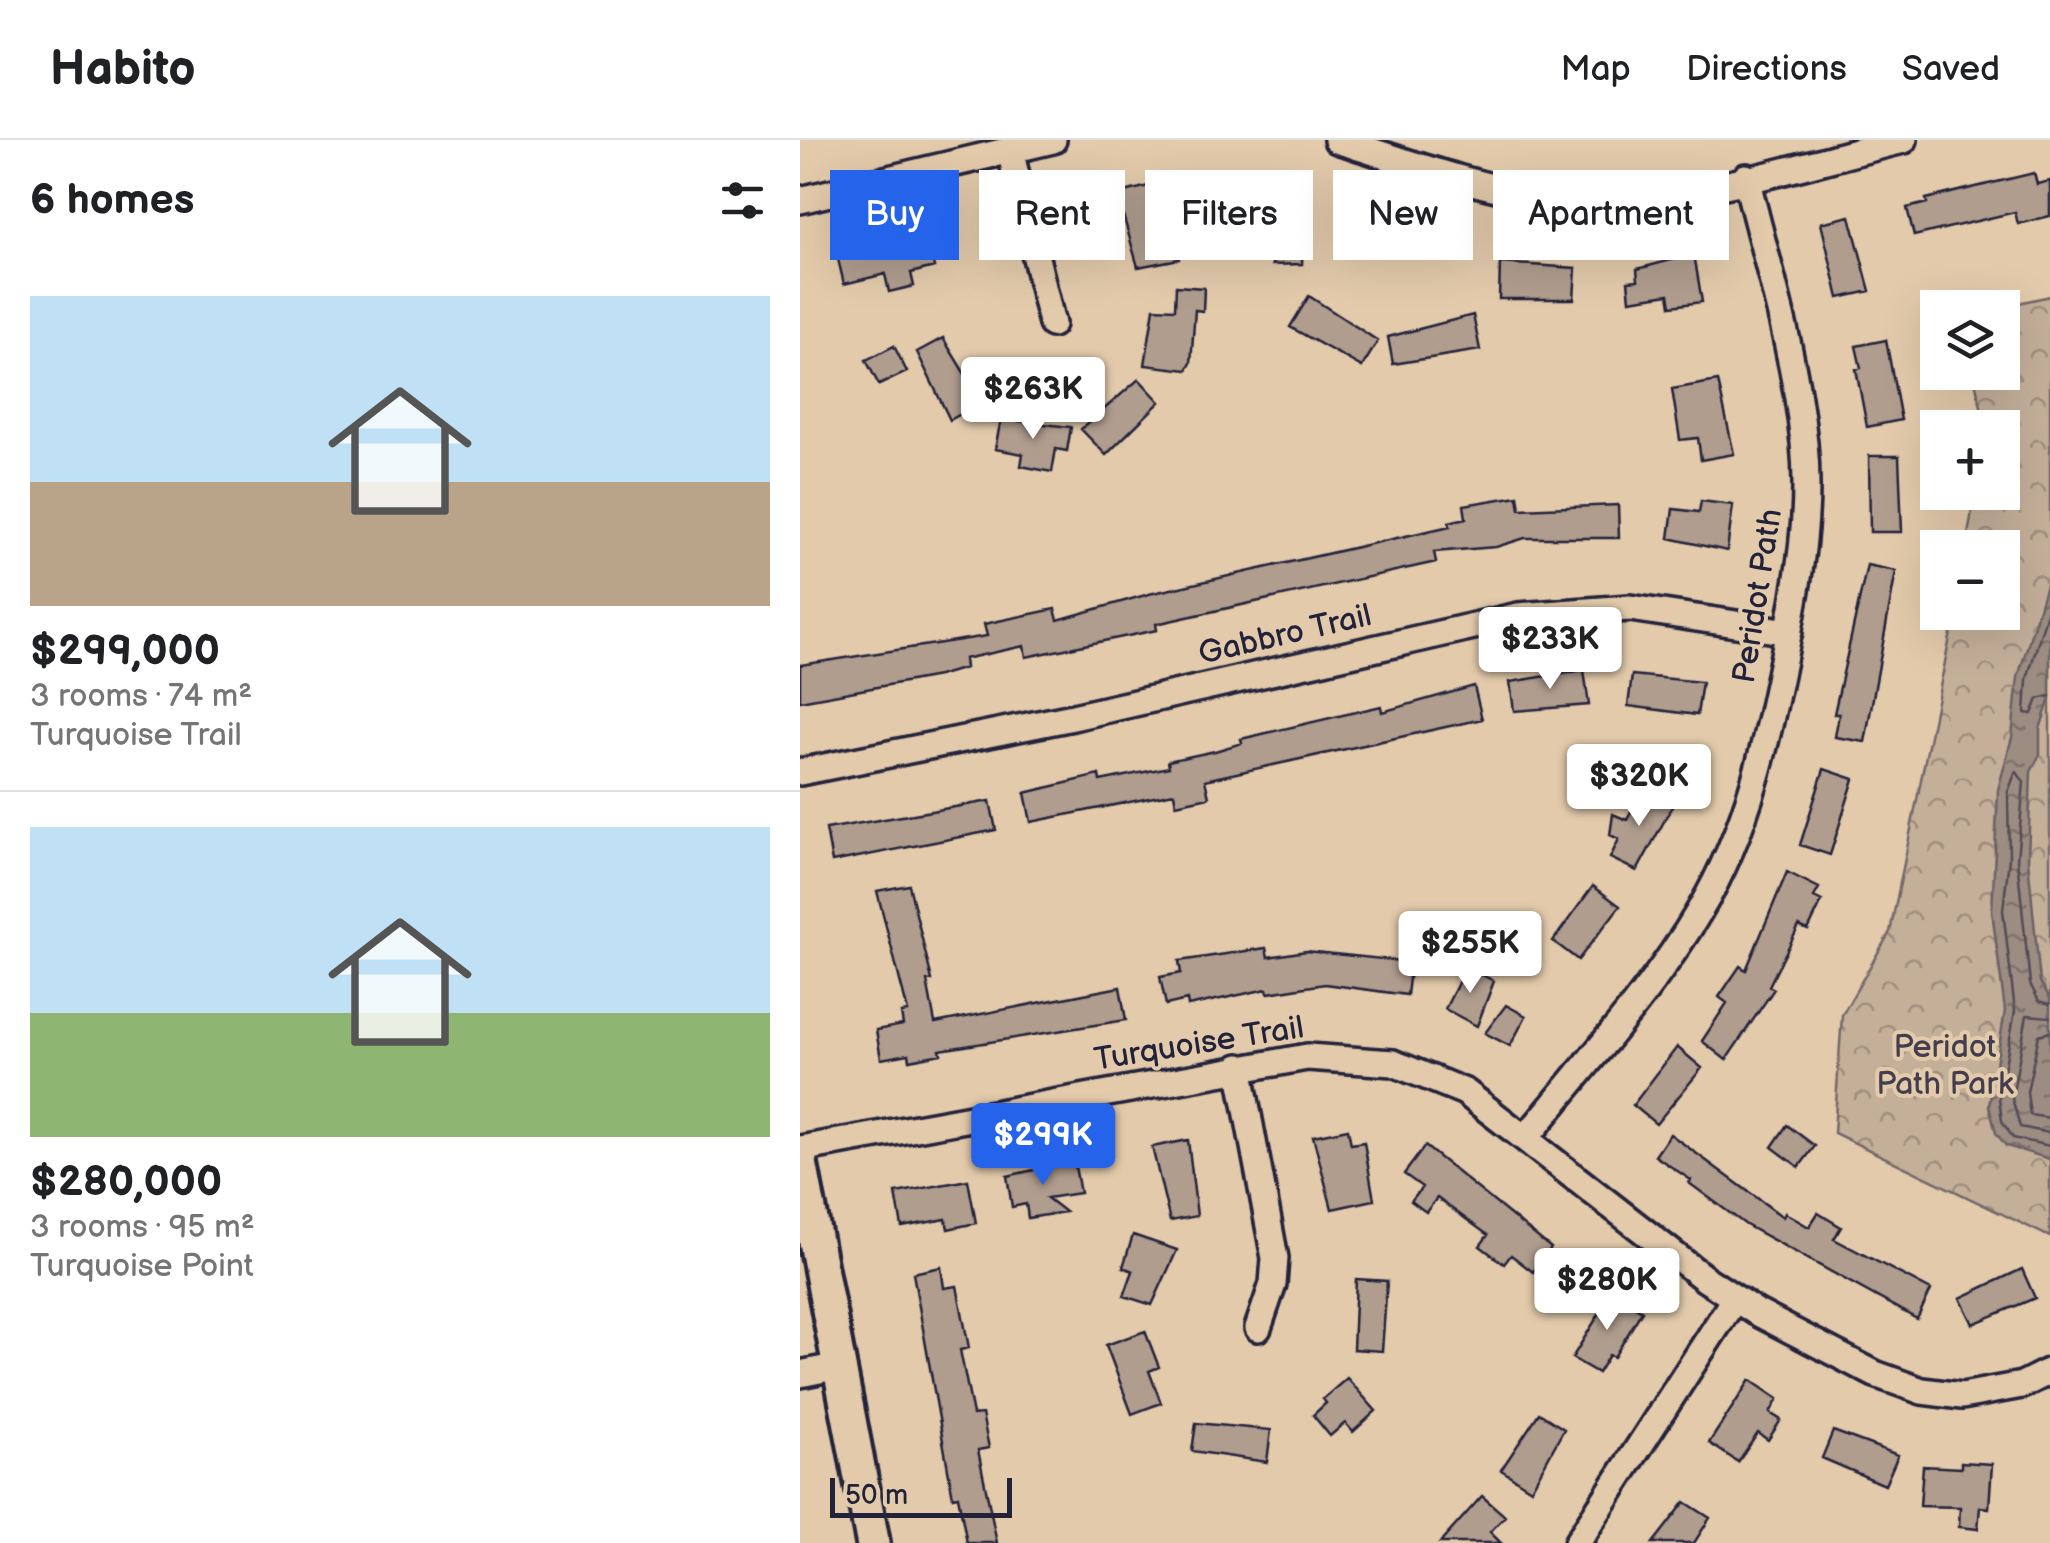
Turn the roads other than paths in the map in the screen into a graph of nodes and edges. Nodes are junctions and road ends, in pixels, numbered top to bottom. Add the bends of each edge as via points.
1 (1053, 140) edge
2 (1337, 140) edge
3 (1904, 140) edge
4 (1010, 150) junction
5 (1430, 168) joint
6 (1746, 177) junction
7 (800, 200) edge
8 (1052, 324) dead end
9 (1788, 632) junction
10 (800, 772) edge
11 (1239, 1066) junction
12 (1526, 1138) junction
13 (800, 1149) edge
14 (800, 1160) edge
15 (1735, 1298) junction
16 (1258, 1328) dead end
17 (839, 1366) junction
18 (2050, 1371) edge
19 (800, 1374) edge
20 (873, 1543) edge
21 (1577, 1543) edge

1 - 4 street
2 - 5 street
3 - 6 street
4 - 7 street
4 - 8 street
5 - 6 street via 1518,193 1603,201
6 - 9 street, Peridot Path via 1804,440 1804,544
9 - 10 street, Gabbro Trail via 1630,608 1546,612
9 - 12 street, Peridot Path via 1754,787 1716,880 1667,962
11 - 12 street, Turquoise Trail via 1336,1056 1393,1063 1466,1092
11 - 13 street, Turquoise Trail
11 - 16 street via 1275,1258
12 - 15 street, Turquoise Trail
14 - 17 street
15 - 18 street, Turquoise Trail via 1875,1374 1922,1391 1980,1395
15 - 21 street
17 - 19 street
17 - 20 street

